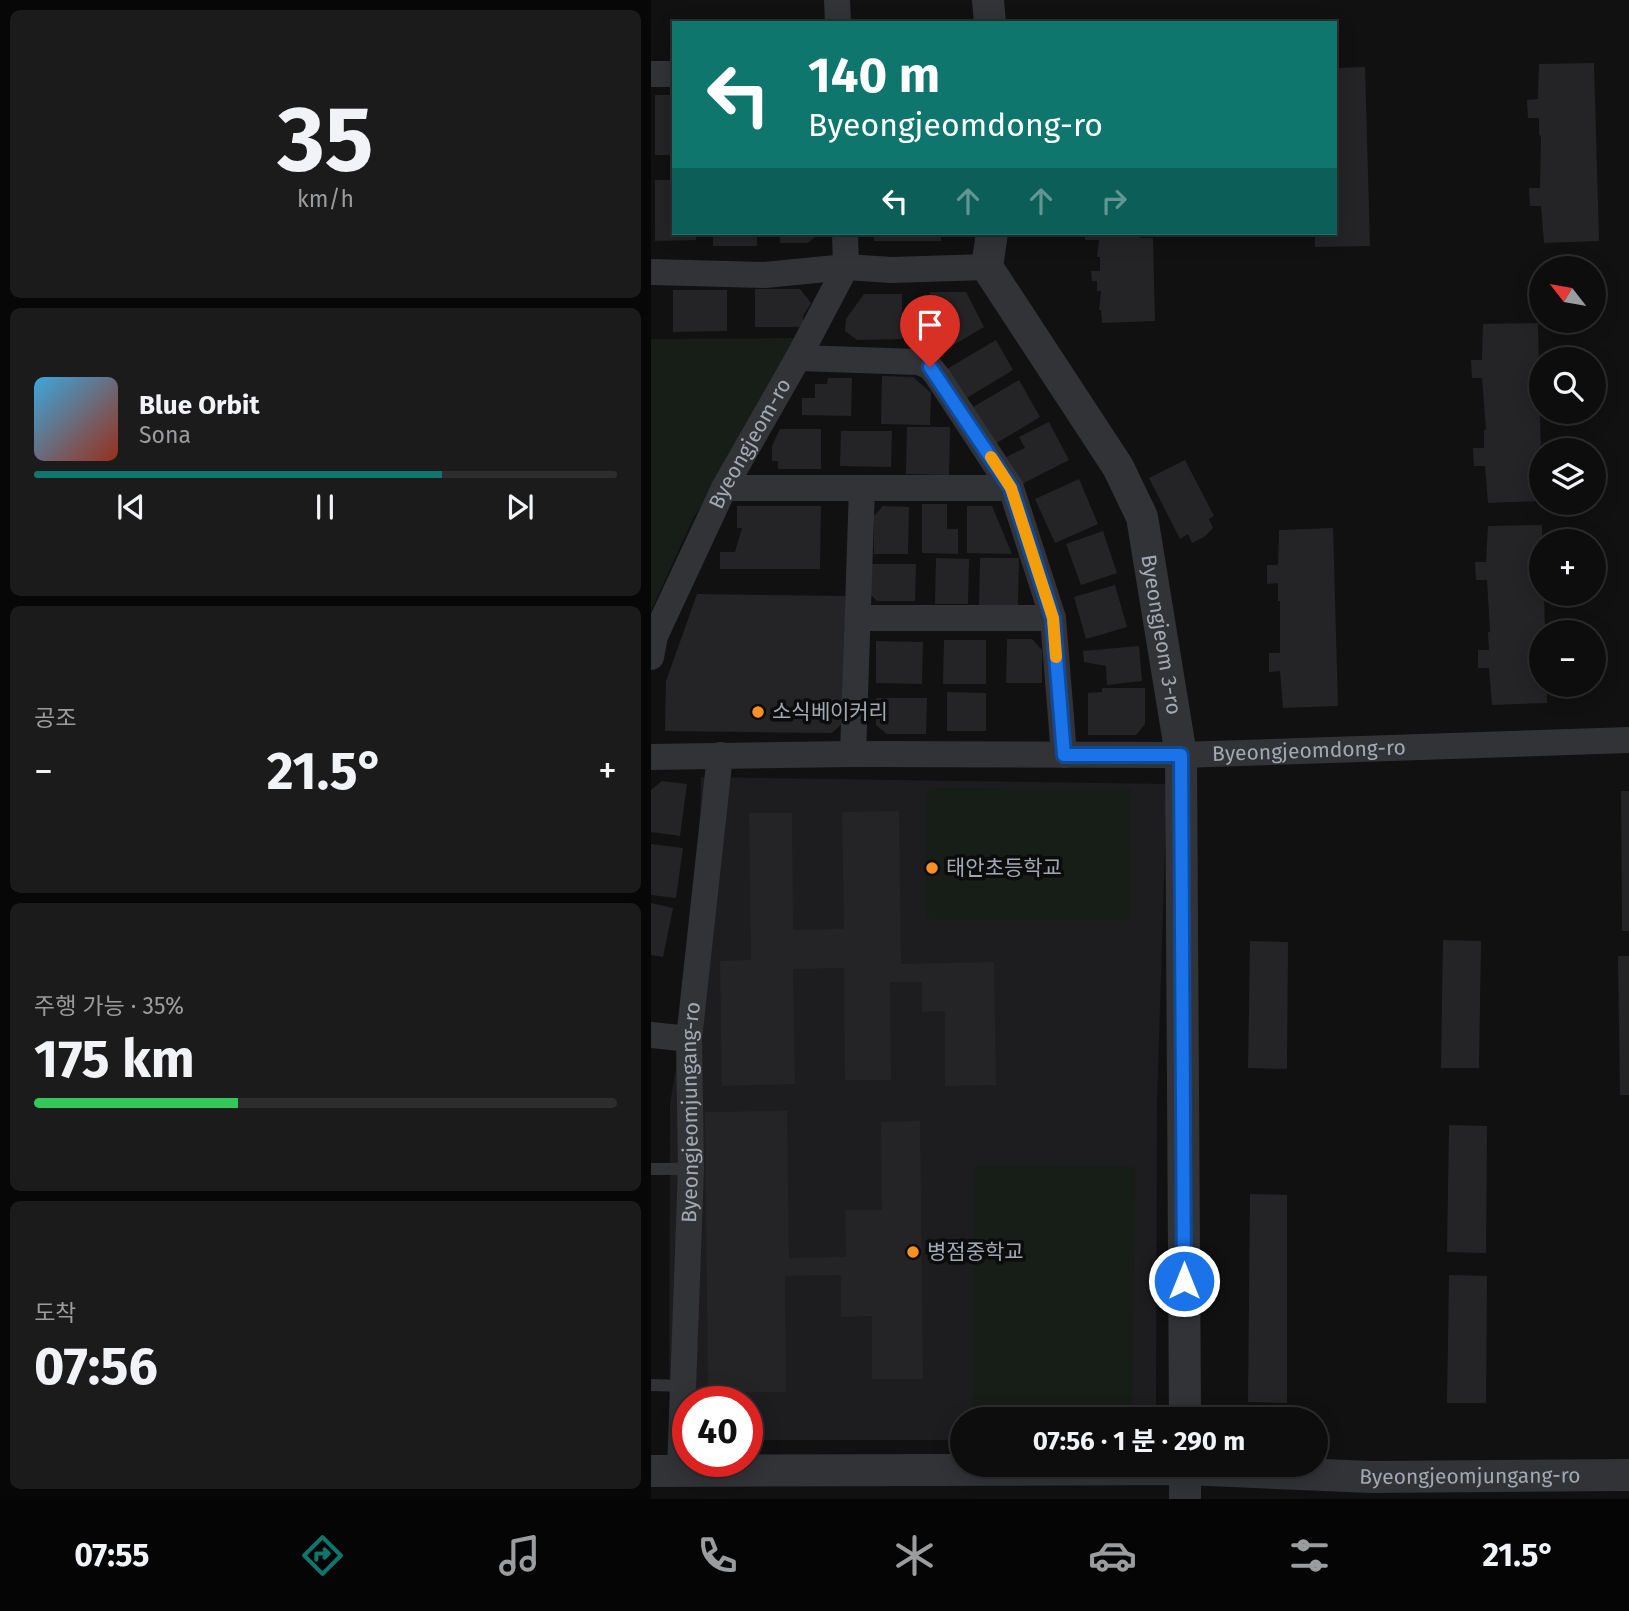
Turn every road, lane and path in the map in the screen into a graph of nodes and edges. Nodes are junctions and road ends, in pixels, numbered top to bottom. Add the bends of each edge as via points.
1 (837, 0) edge
2 (988, 0) edge
3 (838, 21) edge
4 (989, 21) edge
5 (651, 74) edge
6 (672, 74) edge
7 (845, 235) edge
8 (992, 235) edge
9 (846, 267) junction
10 (987, 267) junction
11 (651, 272) edge
12 (798, 358) junction
13 (724, 488) junction
14 (862, 488) junction
15 (1011, 488) junction
16 (857, 618) junction
17 (1053, 618) junction
18 (651, 657) edge
19 (1629, 740) edge
20 (853, 754) junction
21 (720, 755) junction
22 (1064, 755) junction
23 (1181, 755) junction
24 (651, 757) edge
25 (651, 1035) edge
26 (689, 1039) junction
27 (651, 1169) edge
28 (691, 1169) junction
29 (651, 1385) edge
30 (683, 1386) joint
31 (1185, 1407) edge
32 (672, 1438) edge
33 (665, 1471) edge
34 (1629, 1475) edge
35 (1185, 1478) edge
36 (1375, 1488) edge

1 - 3 street
2 - 4 street
5 - 6 street
7 - 9 street, Byeongjeom-ro
8 - 10 street
9 - 10 street
9 - 11 street via 765,275
9 - 12 street, Byeongjeom-ro
10 - 23 street, Byeongjeom 3-ro via 1118,467 1142,517
12 - 13 street, Byeongjeom-ro
12 - 15 street via 919,362 930,367
13 - 14 street
13 - 18 street, Byeongjeom-ro via 655,636
14 - 15 street
14 - 16 street
15 - 17 street
16 - 17 street
16 - 20 street
17 - 22 street
19 - 23 street, Byeongjeomdong-ro
20 - 21 street, Byeongjeomdong-ro
20 - 22 street, Byeongjeomdong-ro
21 - 24 street, Byeongjeomdong-ro
21 - 26 street, Byeongjeomjungang-ro
22 - 23 street, Byeongjeomdong-ro
23 - 31 street, Byeongjeom 3-ro
25 - 26 street
26 - 28 street, Byeongjeomjungang-ro
27 - 28 lane
28 - 30 street, Byeongjeomjungang-ro
29 - 30 lane
32 - 33 street, Byeongjeomjungang-ro
33 - 35 street, Byeongjeomjungang-ro
34 - 36 street, Byeongjeomjungang-ro
35 - 36 street, Byeongjeomjungang-ro

